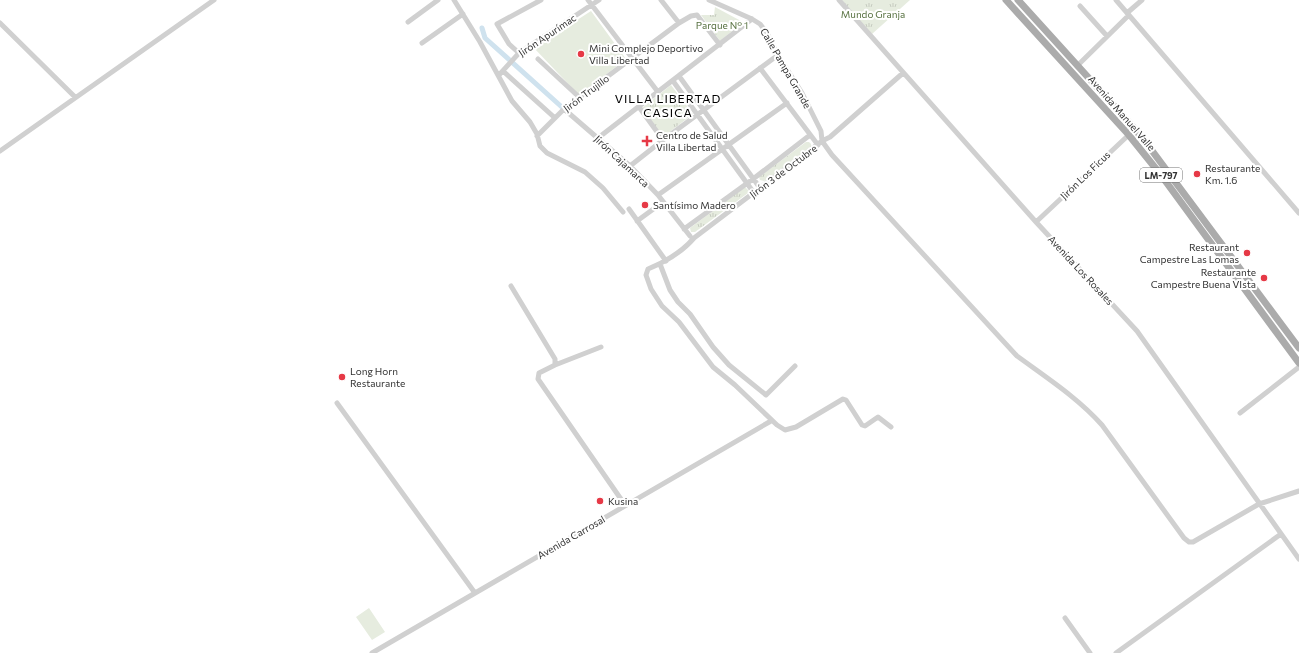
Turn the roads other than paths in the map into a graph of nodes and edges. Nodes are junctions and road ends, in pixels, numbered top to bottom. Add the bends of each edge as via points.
1 (214, 0) edge
2 (438, 0) edge
3 (454, 0) edge
4 (541, 0) edge
5 (588, 0) edge
6 (599, 0) edge
7 (661, 0) edge
8 (709, 0) edge
9 (839, 0) edge
10 (1006, 0) edge
11 (1018, 0) edge
12 (1116, 0) edge
13 (1142, 0) edge
14 (592, 5) junction
15 (1080, 6) dead end
16 (463, 14) junction
17 (1128, 14) junction
18 (752, 19) junction
19 (408, 22) dead end
20 (0, 23) edge
21 (679, 23) junction
22 (1107, 36) junction
23 (422, 43) dead end
24 (720, 45) junction
25 (519, 53) junction
26 (778, 55) junction
27 (632, 59) junction
28 (538, 60) dead end
29 (1077, 66) junction
30 (760, 68) junction
31 (501, 73) junction
32 (903, 73) junction
33 (679, 76) junction
34 (673, 81) junction
35 (658, 92) junction
36 (75, 97) junction
37 (579, 97) junction
38 (787, 103) junction
39 (639, 107) junction
40 (564, 109) junction
41 (703, 110) junction
42 (697, 114) junction
43 (555, 118) junction
44 (1132, 131) junction
45 (810, 135) junction
46 (537, 136) junction
47 (598, 138) junction
48 (663, 140) junction
49 (820, 143) junction
50 (728, 145) junction
51 (722, 149) junction
52 (0, 151) edge
53 (630, 166) junction
54 (753, 179) junction
55 (747, 183) junction
56 (760, 188) junction
57 (754, 193) junction
58 (658, 195) junction
59 (663, 202) junction
60 (629, 209) dead end
61 (623, 212) dead end
62 (1299, 212) edge
63 (637, 220) junction
64 (1036, 222) junction
65 (684, 229) junction
66 (690, 236) dead end
67 (666, 261) junction
68 (660, 264) junction
69 (511, 286) dead end
70 (601, 347) dead end
71 (1299, 348) edge
72 (1299, 363) edge
73 (555, 365) junction
74 (795, 366) dead end
75 (1299, 368) edge
76 (337, 402) dead end
77 (1240, 413) dead end
78 (771, 421) junction
79 (891, 428) dead end
80 (1299, 491) edge
81 (1259, 504) junction
82 (625, 505) junction
83 (1281, 534) junction
84 (1299, 559) edge
85 (475, 593) junction
86 (1064, 618) dead end
87 (372, 653) edge
88 (1090, 653) edge
89 (1116, 653) edge

1 - 36 street
2 - 19 street
3 - 16 street
4 - 25 street via 497,24 509,44
5 - 14 street
6 - 14 street, Jirón Apurímac
7 - 21 street
8 - 18 street, Calle Pampa Grande
9 - 32 street, Avenida Los Rosales
10 - 44 main road, Avenida Manuel Valle / LM-797
11 - 29 main road, Avenida Manuel Valle / LM-797
12 - 17 street
13 - 17 street
14 - 25 street, Jirón Apurímac
14 - 27 street
15 - 22 street
16 - 23 street
16 - 31 street
17 - 22 street
17 - 62 street
18 - 24 street
18 - 26 street, Calle Pampa Grande via 767,33
20 - 36 street
21 - 24 street, Jirón Trujillo via 697,15
21 - 27 street, Jirón Trujillo
22 - 29 street
24 - 33 street
25 - 31 street, Jirón Apurímac
26 - 30 street
26 - 49 street, Calle Pampa Grande via 821,130
27 - 35 street
27 - 37 street, Jirón Trujillo
28 - 37 street
29 - 44 main road, Avenida Manuel Valle / LM-797
30 - 38 street
30 - 41 street
31 - 43 street
31 - 46 street via 512,101 530,122
32 - 49 street, Jirón 3 de Octubre
32 - 64 street, Avenida Los Rosales
33 - 34 street
33 - 41 street
34 - 35 street
34 - 42 street
35 - 39 street
36 - 52 street
37 - 40 street, Jirón Trujillo
38 - 45 street
38 - 50 street
39 - 47 street
39 - 48 street
40 - 43 street, Jirón Trujillo
40 - 47 street, Jirón Cajamarca
41 - 42 street
41 - 50 street
42 - 48 street
42 - 51 street
43 - 46 street, Jirón Trujillo
44 - 64 street, Jirón Los Ficus
44 - 71 main road, Avenida Manuel Valle / LM-797
44 - 72 main road, Avenida Manuel Valle / LM-797 via 1169,186
45 - 49 street
45 - 54 street, Jirón 3 de Octubre
46 - 61 street via 540,146 547,153 585,172 603,188
47 - 53 street, Jirón Cajamarca
48 - 53 street
49 - 56 street, Jirón 3 de Octubre
49 - 81 street via 1017,356 1092,413 1184,538 1189,542 1196,541
50 - 51 street
50 - 54 street
51 - 55 street
51 - 58 street
53 - 58 street, Jirón Cajamarca
54 - 55 street, Jirón 3 de Octubre
54 - 56 street
55 - 57 street
55 - 65 street, Jirón 3 de Octubre
56 - 57 street, Jirón 3 de Octubre
57 - 67 street, Jirón 3 de Octubre
58 - 59 street, Jirón Cajamarca
59 - 63 street
59 - 65 street, Jirón Cajamarca
60 - 63 street
63 - 67 street
64 - 81 street, Avenida Los Rosales via 1137,331
65 - 66 street, Jirón Cajamarca
67 - 68 street, Jirón 3 de Octubre
68 - 74 street via 670,290 713,347 729,365 766,395
68 - 78 street, Jirón 3 de Octubre via 648,269 646,275 662,306 679,322 713,366
69 - 73 street via 555,359
70 - 73 street
73 - 82 street via 539,373 538,379
75 - 77 street
76 - 85 street
78 - 79 street, Jirón 3 de Octubre via 788,430 843,399 862,425 865,426 878,417
78 - 82 street, Avenida Carrosal
80 - 81 street
81 - 83 street, Avenida Los Rosales
82 - 85 street, Avenida Carrosal
83 - 84 street, Avenida Los Rosales
83 - 89 street
85 - 87 street, Avenida Carrosal
86 - 88 street

